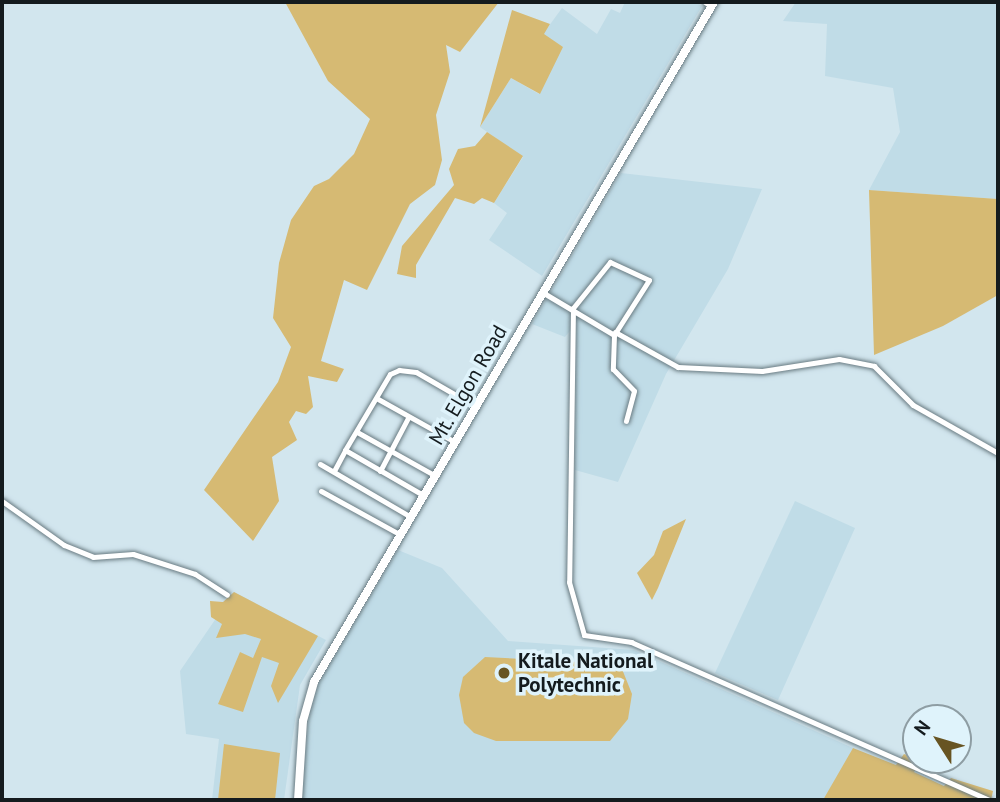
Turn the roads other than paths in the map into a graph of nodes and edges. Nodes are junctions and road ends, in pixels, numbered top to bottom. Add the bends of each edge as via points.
1 (710, 3) edge
2 (542, 292) junction
3 (573, 308) junction
4 (615, 334) junction
5 (378, 399) junction
6 (475, 406) junction
7 (408, 418) junction
8 (626, 421) dead end
9 (357, 432) junction
10 (455, 442) junction
11 (345, 450) junction
12 (391, 451) junction
13 (998, 453) edge
14 (320, 464) dead end
15 (334, 471) junction
16 (380, 471) junction
17 (435, 475) junction
18 (321, 491) dead end
19 (423, 495) junction
20 (2, 501) edge
21 (411, 517) junction
22 (401, 535) junction
23 (226, 595) dead end
24 (298, 800) edge
25 (989, 800) edge

1 - 2 street, Mt. Elgon Road
2 - 3 street
2 - 6 street, Mt. Elgon Road
3 - 4 street
3 - 4 street via 606,264 644,274 649,280
3 - 25 street via 569,582 584,635 631,642
4 - 8 street via 613,369 634,391
4 - 13 street via 678,367 762,371 839,359 874,366 913,405
5 - 6 street via 390,374 404,370 416,372
5 - 7 street
5 - 9 street
6 - 10 street, Mt. Elgon Road
7 - 10 street
7 - 12 street
9 - 11 street
9 - 12 street
10 - 17 street, Mt. Elgon Road
11 - 15 street
11 - 16 street
12 - 16 street
12 - 17 street
14 - 15 street
15 - 21 street
16 - 19 street
17 - 19 street, Mt. Elgon Road
18 - 22 street
19 - 21 street, Mt. Elgon Road
20 - 23 street via 64,545 93,557 133,554 195,574
21 - 22 street, Mt. Elgon Road
22 - 24 street, Mt. Elgon Road via 309,691

